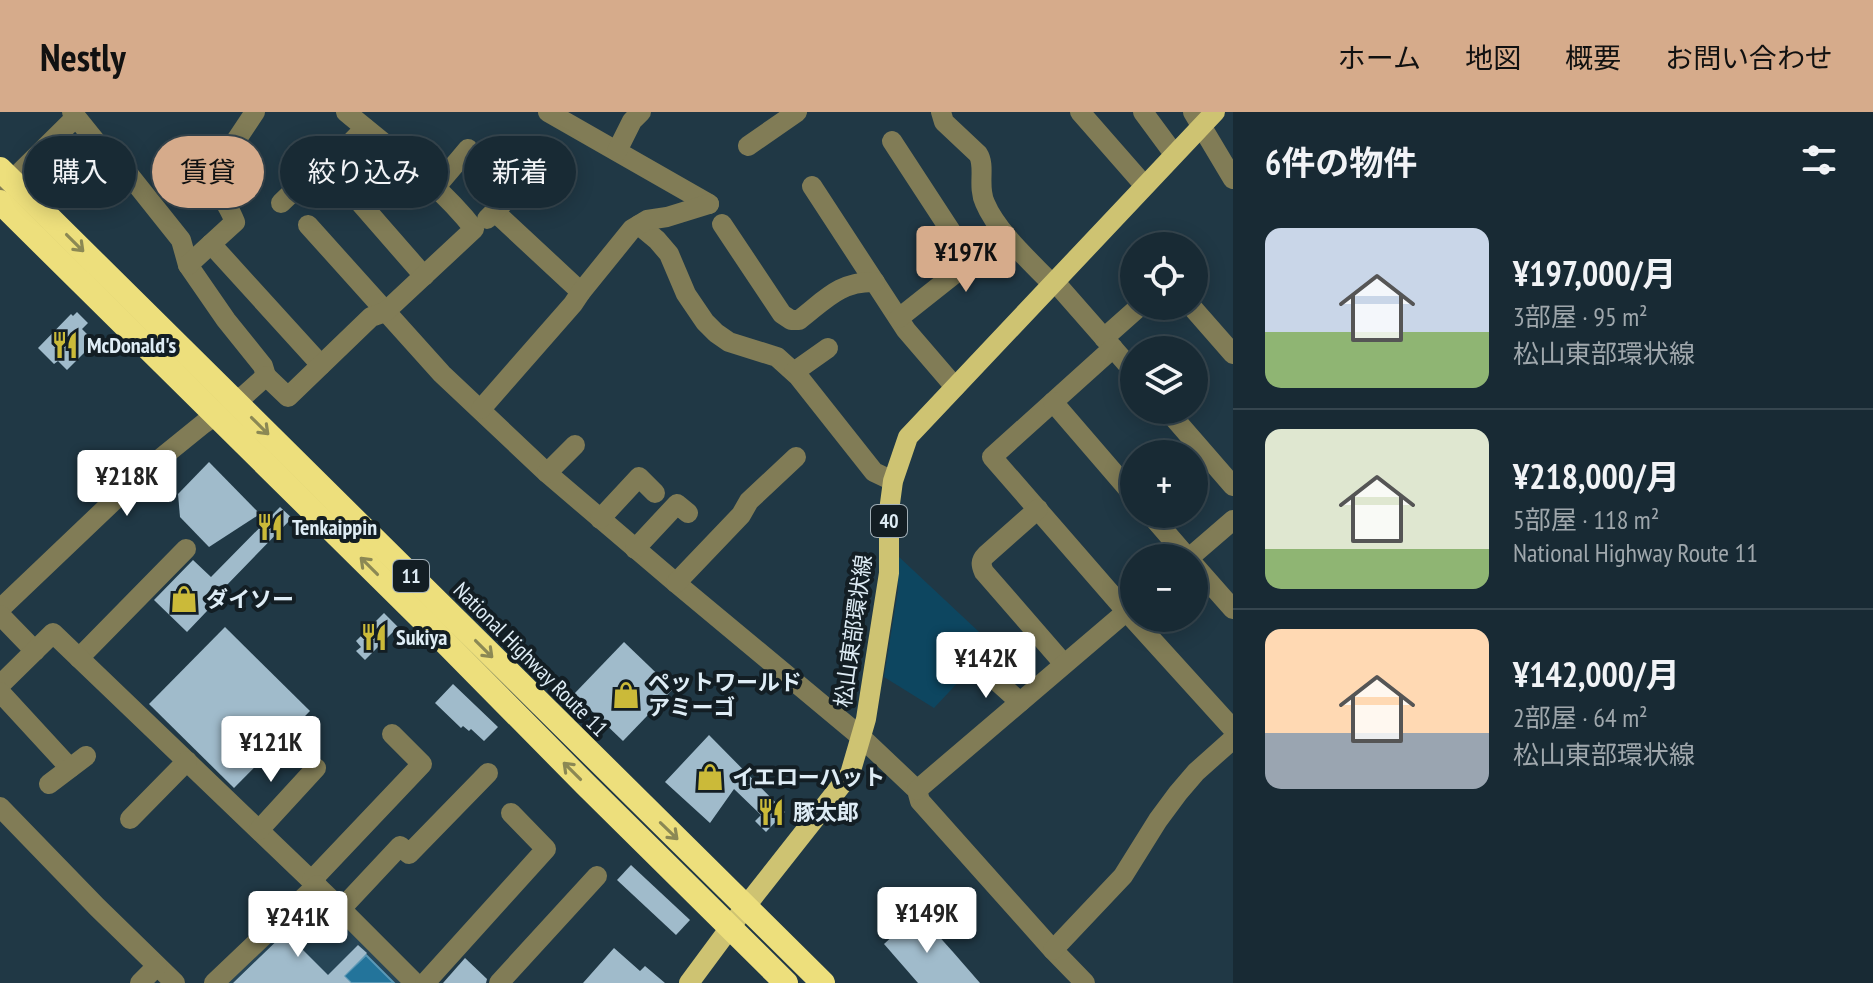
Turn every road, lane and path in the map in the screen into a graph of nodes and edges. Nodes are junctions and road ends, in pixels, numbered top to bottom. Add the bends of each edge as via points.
1 (255, 112) edge
2 (346, 112) edge
3 (548, 112) edge
4 (641, 112) edge
5 (797, 112) edge
6 (941, 112) edge
7 (1080, 112) edge
8 (1143, 112) edge
9 (74, 114) edge
10 (1204, 118) edge
11 (365, 128) junction
12 (357, 136) edge
13 (374, 136) edge
14 (892, 141) dead end
15 (748, 146) dead end
16 (617, 151) junction
17 (464, 154) edge
18 (1174, 154) junction
19 (448, 173) edge
20 (1233, 179) edge
21 (4, 180) edge
22 (1144, 185) junction
23 (812, 186) dead end
24 (448, 199) edge
25 (0, 202) edge
26 (365, 208) edge
27 (499, 208) edge
28 (495, 212) junction
29 (722, 224) dead end
30 (308, 225) dead end
31 (639, 225) junction
32 (474, 229) junction
33 (1005, 234) junction
34 (211, 244) junction
35 (971, 262) junction
36 (188, 265) junction
37 (424, 276) junction
38 (875, 282) junction
39 (1054, 284) junction
40 (581, 292) junction
41 (385, 312) junction
42 (899, 318) junction
43 (1128, 320) edge
44 (1203, 320) edge
45 (1109, 343) junction
46 (828, 348) dead end
47 (1233, 354) edge
48 (1120, 356) edge
49 (321, 365) junction
50 (794, 372) junction
51 (266, 376) junction
52 (955, 387) junction
53 (1053, 402) junction
54 (225, 409) junction
55 (481, 409) junction
56 (1179, 424) edge
57 (575, 445) dead end
58 (796, 457) dead end
59 (547, 473) junction
60 (1120, 480) edge
61 (893, 481) junction
62 (1233, 486) edge
63 (655, 493) dead end
64 (1038, 509) junction
65 (688, 513) dead end
66 (600, 519) junction
67 (1233, 520) edge
68 (1162, 528) edge
69 (1177, 544) edge
70 (1205, 544) edge
71 (186, 549) dead end
72 (635, 549) junction
73 (1208, 581) edge
74 (676, 583) junction
75 (1120, 597) edge
76 (0, 609) edge
77 (1233, 609) edge
78 (0, 615) edge
79 (1120, 616) edge
80 (1150, 632) edge
81 (35, 651) junction
82 (79, 658) junction
83 (1064, 664) junction
84 (980, 666) dead end
85 (0, 685) edge
86 (0, 692) edge
87 (1020, 702) junction
88 (1233, 729) edge
89 (392, 734) dead end
90 (861, 737) junction
91 (1233, 739) edge
92 (187, 761) junction
93 (316, 768) dead end
94 (488, 773) dead end
95 (49, 784) dead end
96 (917, 790) junction
97 (511, 813) dead end
98 (4, 818) edge
99 (130, 819) dead end
100 (259, 830) junction
101 (597, 876) dead end
102 (315, 883) junction
103 (746, 906) junction
104 (341, 909) junction
105 (731, 928) junction
106 (1053, 950) junction
107 (157, 966) junction
108 (140, 983) edge
109 (175, 983) edge
110 (214, 983) edge
111 (415, 983) edge
112 (425, 983) edge
113 (499, 983) edge
114 (689, 983) edge
115 (786, 983) edge
116 (823, 983) edge
117 (1085, 983) edge

1 - 34 street via 213,175 235,222
2 - 11 street
3 - 16 street
4 - 16 street
5 - 15 street
6 - 33 street via 944,122 982,160 985,203
7 - 22 street
8 - 18 street
9 - 21 street
9 - 36 street via 181,240
10 - 18 main road, 松山東部環状線 / 40
10 - 20 street
11 - 12 street
11 - 13 street
14 - 35 street
16 - 31 street via 709,204
17 - 19 street
18 - 22 main road, 松山東部環状線 / 40
21 -> 54 highway, National Highway Route 11 / 11
22 - 39 main road, 松山東部環状線 / 40
23 - 38 street
24 - 32 street
25 - 54 highway, National Highway Route 11 / 11
26 - 37 street
27 - 28 street
28 - 32 street
28 - 40 street
29 - 38 street via 791,320 799,320 844,286
30 - 41 street
31 - 40 street
31 - 50 street via 669,254 686,294 716,333 777,357
32 - 37 street
33 - 35 street
33 - 39 street
34 - 36 street
34 - 49 street
35 - 42 street
36 - 51 street
37 - 41 street
38 - 42 street
39 - 45 street
39 - 52 main road, 松山東部環状線 / 40
40 - 55 street
41 - 49 street via 371,317
41 - 55 street
42 - 52 street
43 - 45 street
44 - 47 street
45 - 48 street
45 - 53 street
46 - 50 street
49 - 51 street via 288,397
50 - 61 street via 874,472
51 - 54 street
52 - 61 main road, 松山東部環状線 / 40 via 908,437
53 - 60 street
53 - 64 street via 992,457
54 - 76 street via 145,471
54 -> 103 highway, National Highway Route 11 / 11
105 -> 54 highway, National Highway Route 11 / 11
55 - 59 street
56 - 62 street
57 - 59 street
58 - 74 street
59 - 66 street
61 - 90 main road, 松山東部環状線 / 40 via 889,573
63 - 66 street via 639,477
64 - 75 street
64 - 83 street via 981,564
65 - 72 street via 677,504
66 - 72 street
67 - 70 street
68 - 69 street
71 - 82 street
72 - 74 street
73 - 77 street
74 - 90 street
78 - 81 street
79 - 83 street
80 - 88 street
81 - 82 street via 53,633
81 - 85 street
82 - 92 street
83 - 87 street
84 - 87 street
86 - 95 street via 78,762
87 - 96 street
89 - 102 street via 422,764
90 - 96 street
90 - 103 main road, 松山東部環状線 / 40 via 850,774
91 - 106 street via 1196,772 1123,876
92 - 99 street
92 - 100 street
93 - 100 street
94 - 104 street via 409,854 400,846
96 - 106 street via 920,801
97 - 112 street via 546,849
98 - 107 street
100 - 102 street
101 - 113 street
102 - 104 street
102 - 110 street
103 - 105 main road, 松山東部環状線 / 40
103 - 116 highway, National Highway Route 11 / 11
104 - 111 street
105 - 114 main road, 松山東部環状線 / 40
105 - 115 highway, National Highway Route 11 / 11
106 - 117 street
107 - 108 street
107 - 109 street

